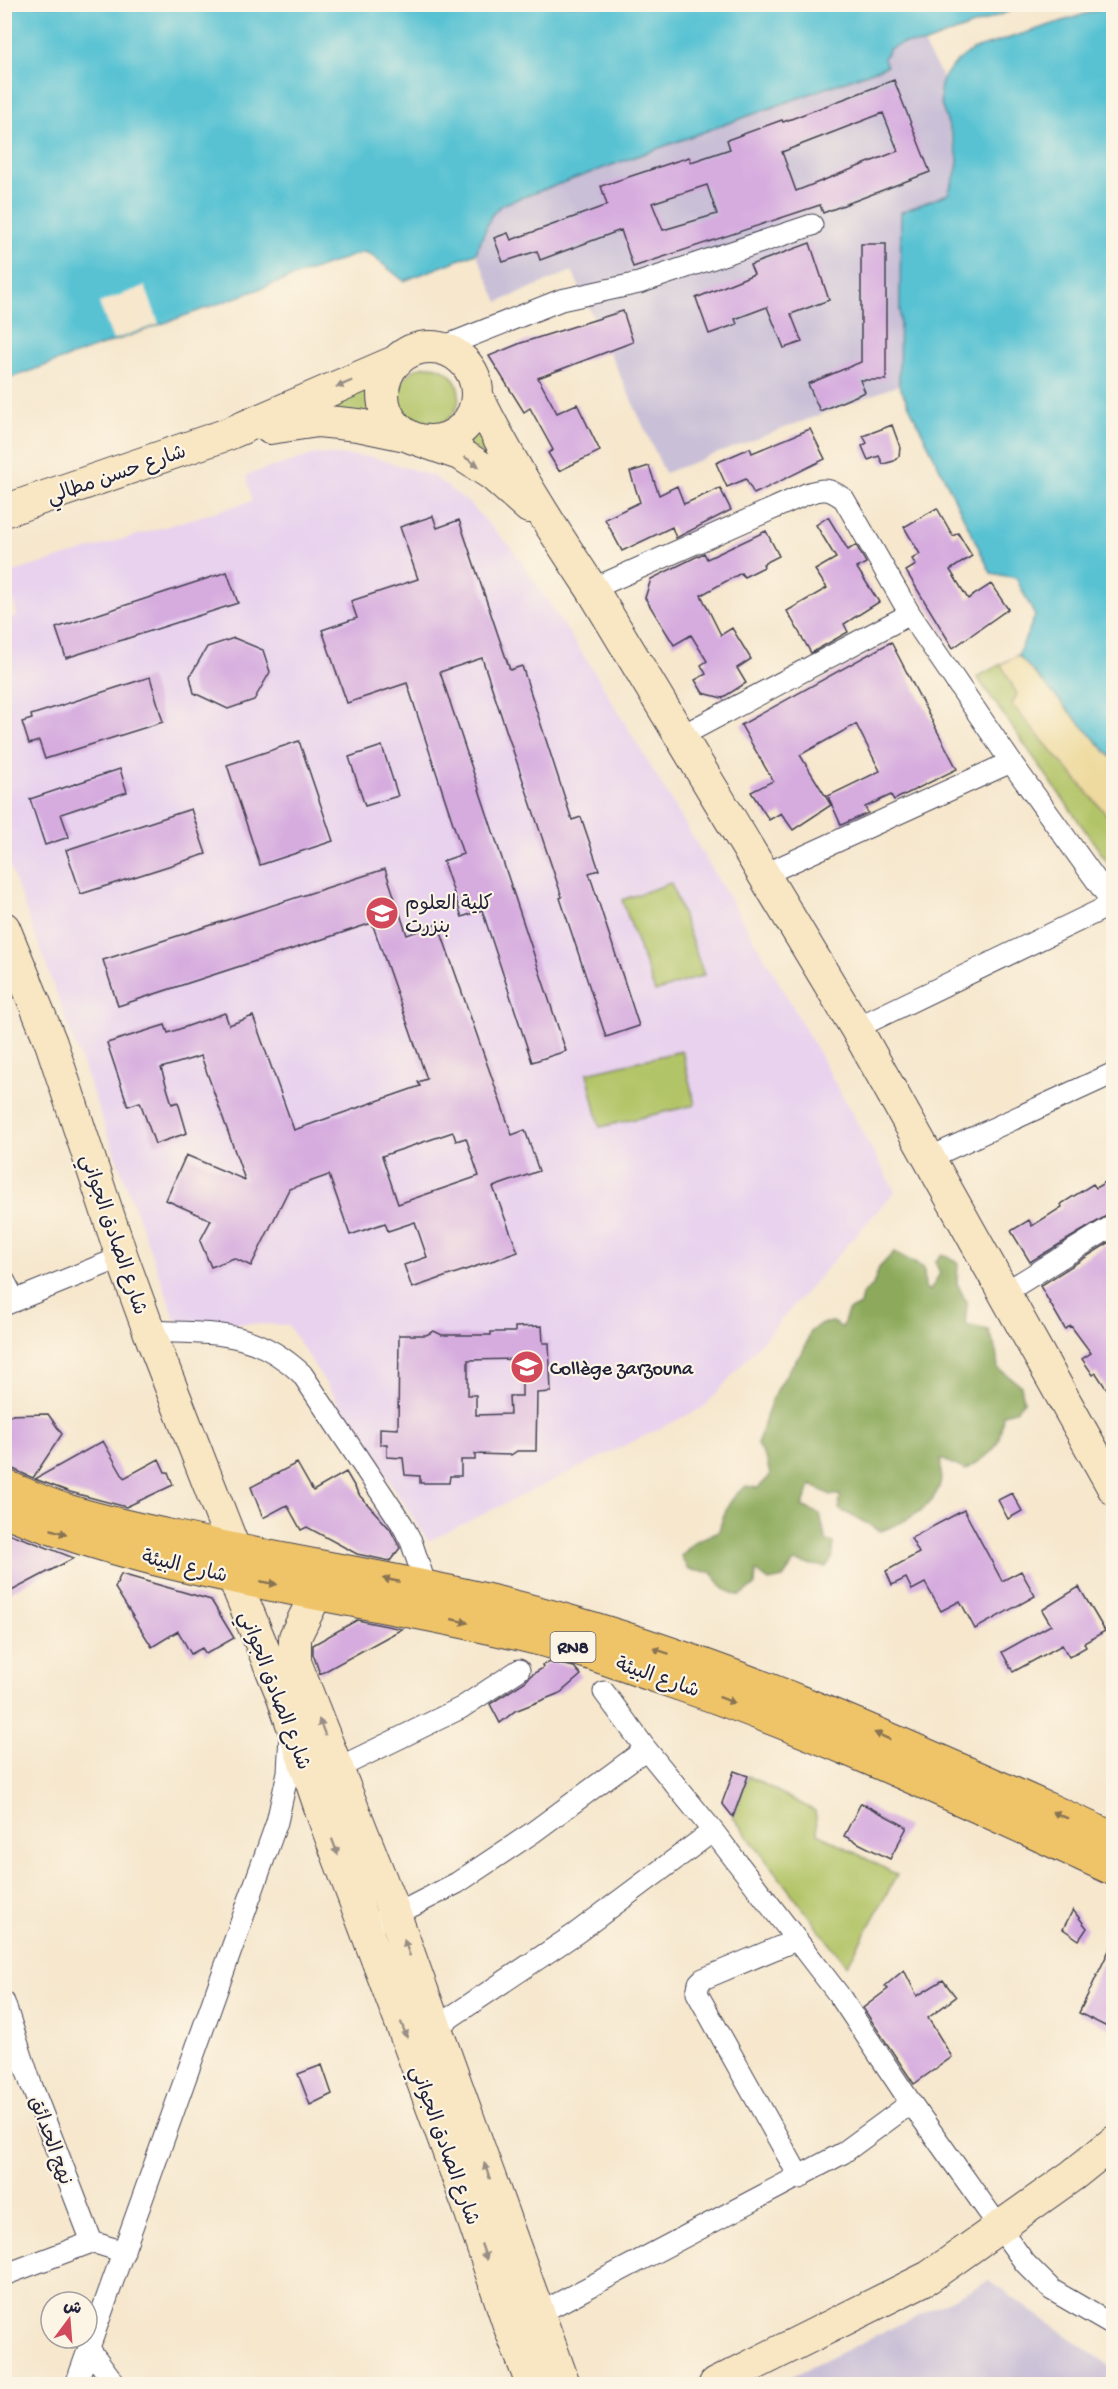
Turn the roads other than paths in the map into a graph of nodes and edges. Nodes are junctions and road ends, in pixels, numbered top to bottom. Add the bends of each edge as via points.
1 (812, 225) dead end
2 (440, 348) junction
3 (398, 361) junction
4 (477, 396) junction
5 (228, 434) junction
6 (412, 437) junction
7 (4, 511) edge
8 (550, 525) junction
9 (592, 589) junction
10 (910, 614) junction
11 (681, 736) junction
12 (1011, 762) junction
13 (763, 875) junction
14 (1113, 905) edge
15 (4, 928) edge
16 (856, 1028) junction
17 (1113, 1073) edge
18 (929, 1158) junction
19 (1113, 1225) edge
20 (122, 1257) junction
21 (4, 1280) edge
22 (1004, 1293) junction
23 (10, 1303) edge
24 (149, 1331) junction
25 (1104, 1451) edge
26 (4, 1486) edge
27 (1113, 1490) edge
28 (4, 1510) edge
29 (234, 1564) junction
30 (426, 1586) junction
31 (317, 1592) junction
32 (519, 1670) dead end
33 (604, 1692) dead end
34 (293, 1702) junction
35 (646, 1749) junction
36 (338, 1768) junction
37 (323, 1816) junction
38 (277, 1822) junction
39 (713, 1831) junction
40 (1113, 1839) edge
41 (1113, 1869) edge
42 (395, 1915) junction
43 (364, 1927) junction
44 (796, 1940) junction
45 (4, 2002) edge
46 (436, 2027) junction
47 (911, 2103) junction
48 (1113, 2142) edge
49 (800, 2178) junction
50 (999, 2229) junction
51 (92, 2242) junction
52 (124, 2252) junction
53 (4, 2275) edge
54 (538, 2314) junction
55 (99, 2324) edge
56 (1113, 2326) edge
57 (90, 2350) joint
58 (76, 2385) edge
59 (115, 2385) edge
60 (532, 2385) edge
61 (564, 2385) edge
62 (715, 2385) edge

1 - 2 street via 639,283 561,300
2 - 3 street via 410,352
2 - 4 street via 467,365 475,380
3 -> 5 street
3 - 6 street via 389,372 384,400 395,426
4 - 6 street via 475,409 459,432 433,441
4 - 8 street
5 - 6 street via 318,421 358,424
5 - 7 street, شارع حسن مطالي
6 -> 8 street via 470,460
8 - 9 street
9 - 10 street via 806,494 832,490 844,499
9 - 11 street
10 - 11 street
10 - 12 street
11 - 13 street
12 - 13 street
12 - 14 street
13 - 16 street
14 - 16 street
15 - 20 street, شارع الصادق الجواني via 51,1043
16 - 18 street
17 - 18 street
18 - 22 street
19 - 22 street
20 - 23 street
20 - 24 street, شارع الصادق الجواني
21 - 23 street
22 - 25 street
24 - 29 street, شارع الصادق الجواني
24 - 30 street via 233,1335 275,1351 288,1361 302,1374 392,1506 411,1541
25 - 27 street
26 - 29 main road, شارع البيئة / RN8 via 63,1510 127,1527
28 -> 29 main road, شارع البيئة / RN8 via 67,1534
30 -> 29 main road, شارع البيئة / RN8
29 -> 31 main road, شارع البيئة / RN8
29 - 34 street, شارع الصادق الجواني
40 -> 30 main road, شارع البيئة / RN8 via 855,1724 725,1672 574,1623
31 - 34 street via 294,1645
31 -> 41 main road, شارع البيئة / RN8 via 571,1647 714,1695 841,1744
32 - 36 street via 460,1708
33 - 35 street
36 -> 34 street
34 - 37 street, شارع الصادق الجواني
34 - 38 street via 288,1772
35 - 39 street
35 - 42 street via 457,1883
36 - 42 street
37 - 38 street via 313,1807 298,1804
37 -> 43 street, شارع الصادق الجواني
38 - 52 street
39 - 44 street
39 - 46 street via 575,1934
42 - 43 street
46 -> 42 street
43 -> 60 street, شارع الصادق الجواني
44 - 47 street via 839,1995
44 - 49 street via 703,1979 697,1993
45 - 51 street, نهج الحدائق
54 -> 46 street
47 - 49 street via 843,2153
47 - 50 street
48 - 50 street
49 - 54 street
50 - 56 street via 1024,2263 1052,2290
50 - 62 street via 929,2277
51 - 52 street
51 - 53 street
52 - 55 street
54 - 61 street
57 - 58 street
57 - 59 street

